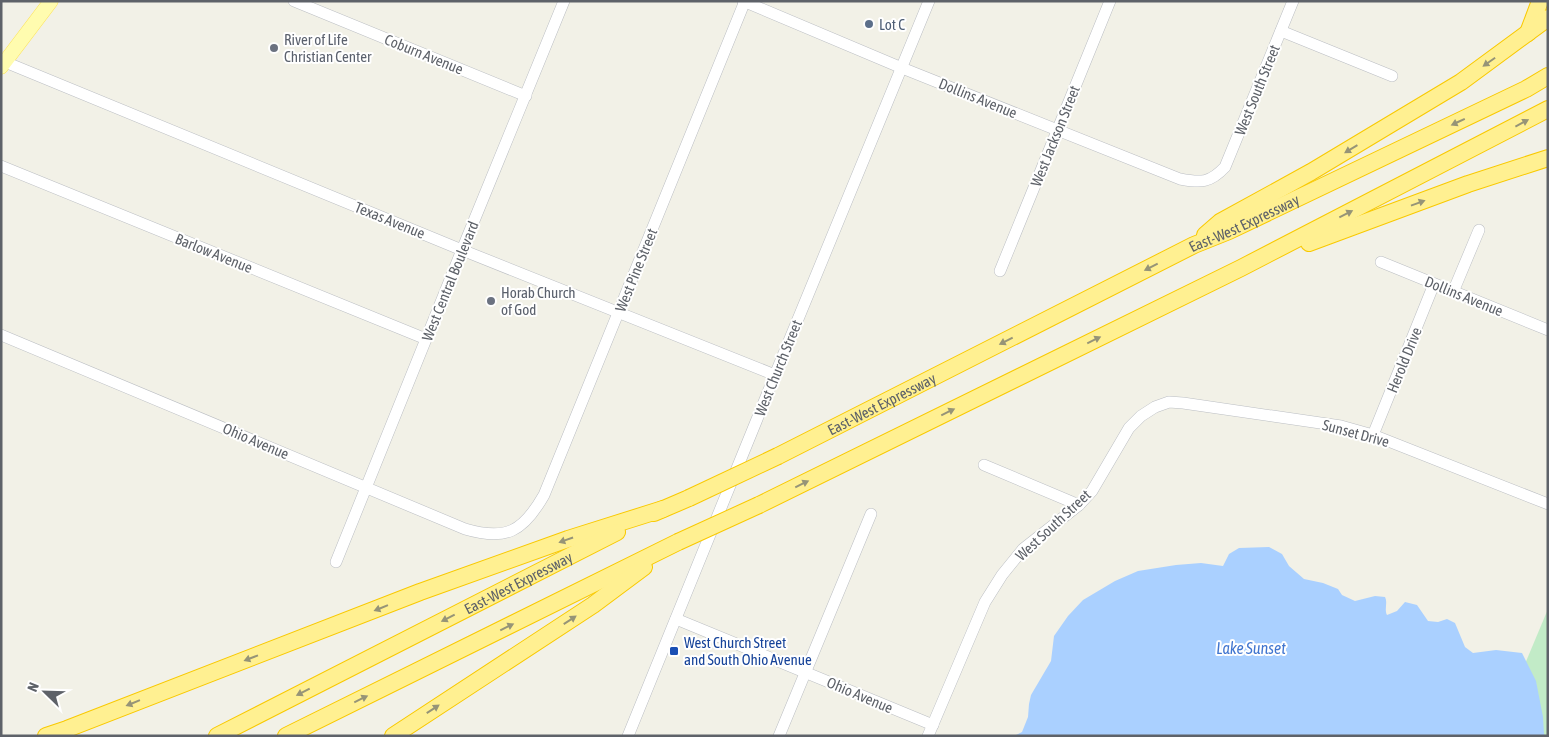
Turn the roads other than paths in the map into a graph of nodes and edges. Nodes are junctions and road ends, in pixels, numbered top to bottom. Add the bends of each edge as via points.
1 (51, 1) edge
2 (294, 1) edge
3 (564, 1) edge
4 (929, 1) edge
5 (1110, 1) edge
6 (1293, 1) edge
7 (1540, 1) edge
8 (744, 2) edge
9 (1548, 18) edge
10 (1281, 31) junction
11 (1528, 33) junction
12 (3, 64) edge
13 (902, 68) junction
14 (1392, 76) dead end
15 (1548, 76) edge
16 (526, 96) junction
17 (1548, 109) edge
18 (1057, 129) junction
19 (1548, 158) edge
20 (1, 166) edge
21 (1216, 176) joint
22 (1479, 230) dead end
23 (1194, 245) junction
24 (462, 250) junction
25 (1381, 262) dead end
26 (1241, 268) junction
27 (1000, 271) dead end
28 (1434, 284) junction
29 (1453, 292) junction
30 (619, 313) junction
31 (1548, 330) edge
32 (1, 335) edge
33 (426, 339) junction
34 (775, 375) junction
35 (1155, 407) joint
36 (1373, 435) junction
37 (984, 465) dead end
38 (368, 487) junction
39 (1548, 504) edge
40 (1079, 505) junction
41 (662, 508) junction
42 (870, 514) dead end
43 (513, 530) joint
44 (678, 542) junction
45 (336, 562) dead end
46 (676, 619) junction
47 (805, 672) junction
48 (930, 731) edge
49 (63, 732) edge
50 (46, 736) edge
51 (217, 736) edge
52 (286, 736) edge
53 (393, 736) edge
54 (628, 736) edge
55 (779, 736) edge

1 - 12 main road
2 - 16 street, Coburn Avenue
3 - 16 street, West Central Boulevard
4 - 13 street, West Church Street
5 - 18 street, West Jackson Street
6 - 10 street, West South Street
7 - 11 highway
8 - 13 street, Dollins Avenue
8 - 30 street, West Pine Street
9 - 11 highway
10 - 14 street
10 - 21 street, West South Street via 1225,167
11 -> 23 highway via 1462,82 1312,172 1220,222
12 - 24 street, Texas Avenue
13 - 18 street, Dollins Avenue
13 - 34 street, West Church Street
15 -> 23 highway, East-West Expressway
16 - 24 street, West Central Boulevard
26 -> 17 highway
18 - 21 street, Dollins Avenue via 1180,180 1205,181
18 - 27 street, West Jackson Street
26 -> 19 highway via 1468,184
20 - 33 street, Barlow Avenue
22 - 29 street
23 -> 41 highway, East-West Expressway, bridge via 778,456
24 - 30 street, Texas Avenue
24 - 33 street, West Central Boulevard
25 - 28 street, Dollins Avenue
44 -> 26 highway, bridge
28 - 29 street, Dollins Avenue
28 - 36 street, Herold Drive
29 - 31 street, Dollins Avenue
30 - 34 street, Texas Avenue
30 - 43 street, West Pine Street via 544,495 526,522
32 - 38 street, Ohio Avenue
33 - 38 street, West Central Boulevard
34 - 46 street, West Church Street
35 - 36 street, Sunset Drive via 1169,402 1182,403 1341,426
35 - 40 street, West South Street via 1129,428 1092,491
36 - 39 street, Sunset Drive
37 - 40 street
38 - 43 street, Ohio Avenue via 465,529 483,534
38 - 45 street, West Central Boulevard
40 - 48 street, West South Street via 1023,549 1002,574 985,602
41 -> 49 highway via 420,592
41 -> 51 highway, East-West Expressway
42 - 47 street
52 -> 44 highway
53 -> 44 highway via 593,605
46 - 47 street, Ohio Avenue
46 - 54 street, West Church Street
47 - 48 street, Ohio Avenue
47 - 55 street
49 - 50 highway

